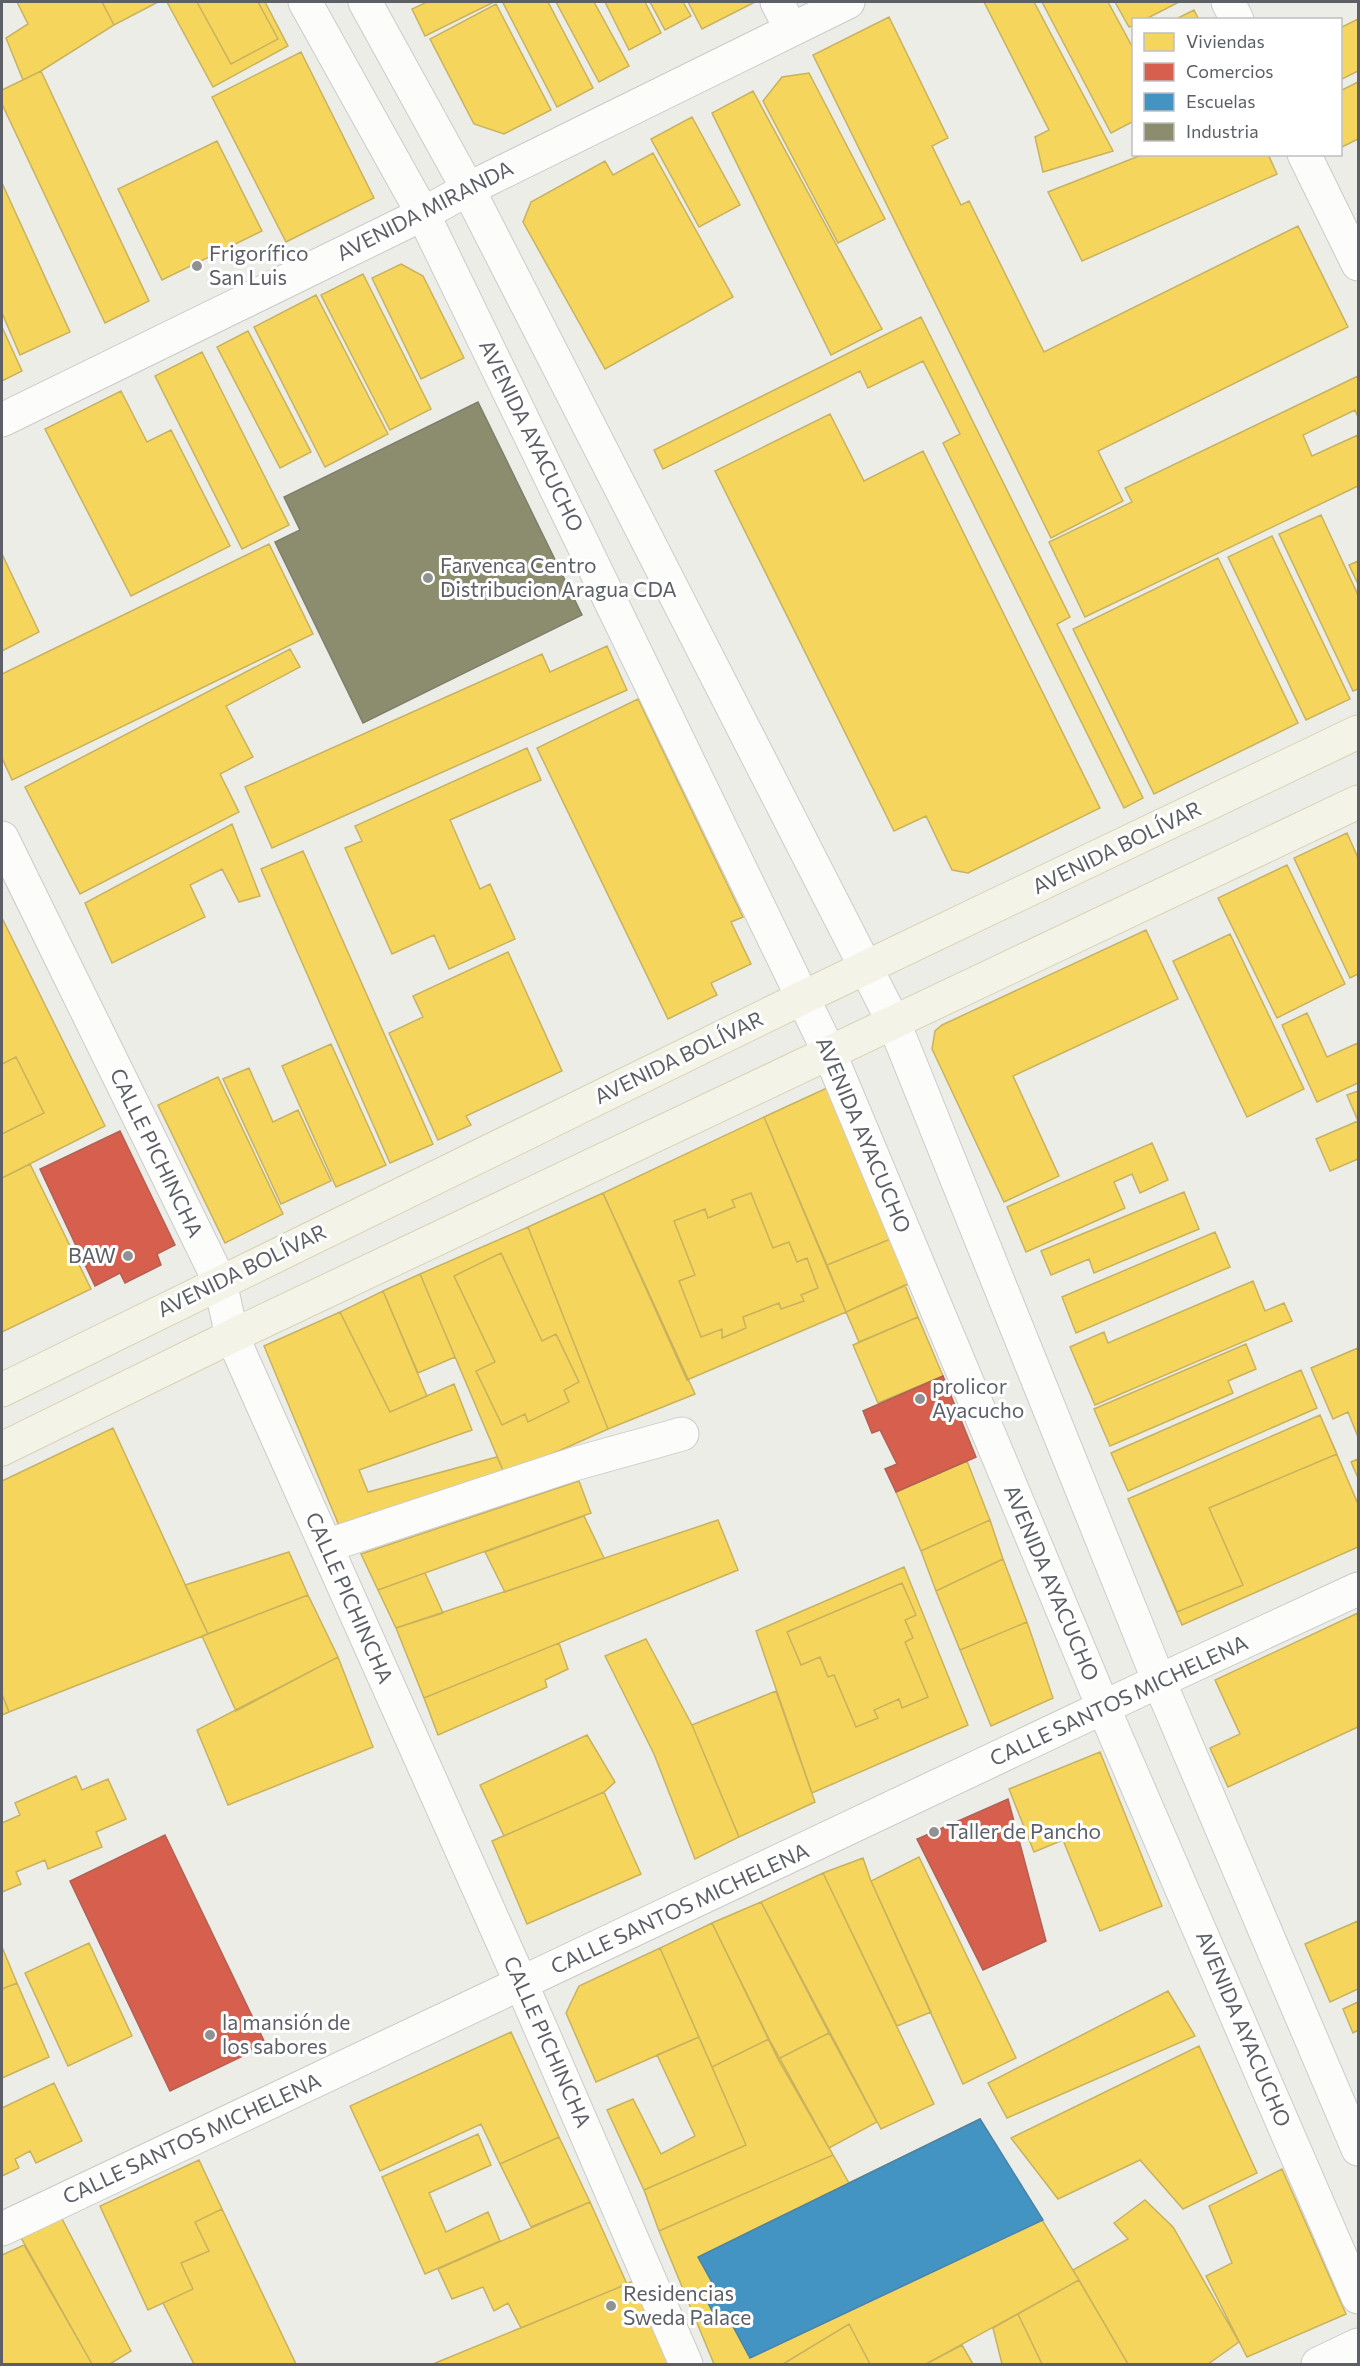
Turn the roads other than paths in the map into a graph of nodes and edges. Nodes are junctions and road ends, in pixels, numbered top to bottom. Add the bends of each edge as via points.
1 (305, 2) edge
2 (365, 2) edge
3 (848, 2) edge
4 (1228, 2) edge
5 (784, 15) edge
6 (1236, 18) edge
7 (1305, 156) edge
8 (468, 189) junction
9 (423, 214) junction
10 (1359, 264) edge
11 (2, 420) edge
12 (1359, 732) edge
13 (1359, 802) edge
14 (2, 838) edge
15 (868, 968) junction
16 (802, 998) junction
17 (894, 1023) junction
18 (829, 1053) junction
19 (220, 1282) junction
20 (232, 1336) junction
21 (2, 1390) edge
22 (682, 1434) dead end
23 (2, 1449) edge
24 (326, 1546) junction
25 (1359, 1589) edge
26 (1159, 1681) junction
27 (1104, 1709) junction
28 (521, 1983) junction
29 (1359, 2149) edge
30 (2, 2229) edge
31 (1359, 2297) edge
32 (1359, 2345) edge
33 (686, 2364) edge
34 (1318, 2364) edge

1 - 9 street, AVENIDA AYACUCHO
2 - 8 street
3 - 5 street, AVENIDA MIRANDA
4 - 6 street
5 - 8 street, AVENIDA MIRANDA
7 - 10 street
8 - 9 street, AVENIDA MIRANDA
8 - 15 street
9 - 11 street, AVENIDA MIRANDA
9 - 16 street, AVENIDA AYACUCHO
12 - 15 main road, AVENIDA BOLÍVAR
13 - 17 main road
14 - 19 street, CALLE PICHINCHA
15 - 16 main road, AVENIDA BOLÍVAR
15 - 17 street
16 - 18 street, AVENIDA AYACUCHO
16 - 19 main road, AVENIDA BOLÍVAR
17 - 18 main road
17 - 26 street
18 - 20 main road
18 - 27 street, AVENIDA AYACUCHO
19 - 20 street, CALLE PICHINCHA
19 - 21 main road, AVENIDA BOLÍVAR
20 - 23 main road
20 - 24 street, CALLE PICHINCHA
22 - 24 street via 574,1464
24 - 28 street, CALLE PICHINCHA
25 - 26 street, CALLE SANTOS MICHELENA
26 - 27 street, CALLE SANTOS MICHELENA
26 - 29 street
27 - 28 street, CALLE SANTOS MICHELENA
27 - 31 street, AVENIDA AYACUCHO
28 - 30 street, CALLE SANTOS MICHELENA
28 - 33 street, CALLE PICHINCHA
32 - 34 street

